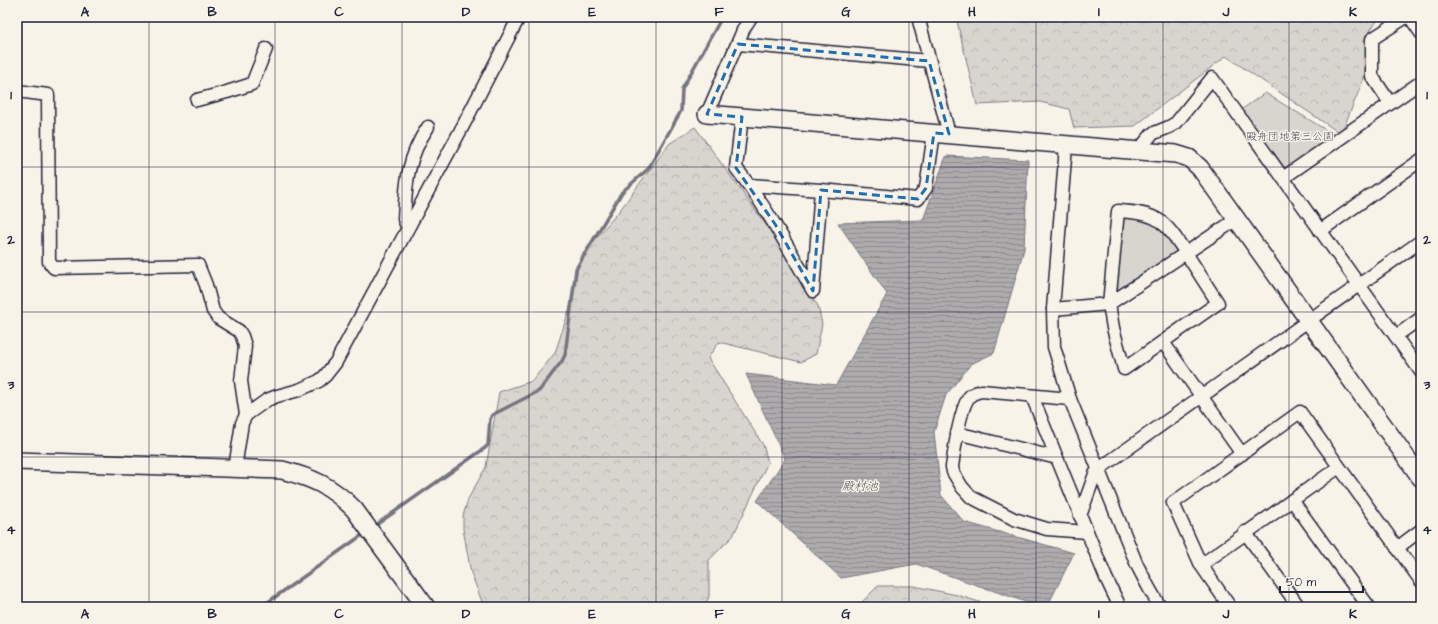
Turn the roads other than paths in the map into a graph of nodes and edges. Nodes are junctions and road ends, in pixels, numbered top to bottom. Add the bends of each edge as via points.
1 (519, 17) edge
2 (751, 17) edge
3 (918, 17) edge
4 (1406, 17) edge
5 (1410, 17) edge
6 (1421, 33) edge
7 (738, 44) junction
8 (266, 49) dead end
9 (929, 60) junction
10 (1421, 82) edge
11 (17, 90) edge
12 (197, 100) dead end
13 (1390, 103) junction
14 (707, 114) joint
15 (742, 117) junction
16 (428, 127) dead end
17 (942, 134) junction
18 (1066, 146) junction
19 (1137, 152) junction
20 (1421, 160) edge
21 (1283, 178) junction
22 (749, 185) junction
23 (821, 190) junction
24 (1237, 219) junction
25 (409, 226) junction
26 (1320, 231) junction
27 (1421, 241) edge
28 (1186, 253) junction
29 (1359, 284) junction
30 (1109, 304) junction
31 (1052, 309) junction
32 (1421, 318) edge
33 (1309, 320) junction
34 (1396, 336) junction
35 (1163, 342) junction
36 (1421, 372) edge
37 (1032, 396) junction
38 (1201, 396) junction
39 (1070, 399) junction
40 (246, 415) junction
41 (957, 433) junction
42 (1242, 454) junction
43 (1057, 458) junction
44 (17, 461) edge
45 (1339, 467) junction
46 (235, 468) junction
47 (1099, 469) junction
48 (1421, 478) edge
49 (1292, 500) junction
50 (1080, 516) junction
51 (1421, 530) edge
52 (1087, 532) junction
53 (1246, 532) junction
54 (1397, 548) junction
55 (1201, 565) junction
56 (1421, 581) edge
57 (426, 607) edge
58 (1120, 607) edge
59 (1160, 607) edge
60 (1230, 607) edge
61 (1299, 607) edge
62 (1369, 607) edge

1 - 25 street
2 - 7 street
3 - 9 street
4 - 13 street via 1372,39 1372,76
5 - 6 street
7 - 9 street
7 - 14 street
8 - 12 street via 252,84
9 - 17 street
10 - 13 street
11 - 40 street via 48,95 49,262 54,268 198,265 213,311 218,318 239,331 242,336 245,346 241,381
13 - 21 street
14 - 15 street
15 - 17 street
15 - 22 street via 736,168
16 - 25 street via 418,141 408,177 404,219
17 - 18 street
17 - 23 street via 926,188 918,199
18 - 19 street
18 - 31 street
19 - 21 street via 1152,134 1176,123 1212,78
19 - 24 street via 1176,154 1189,158 1200,168
20 - 26 street
21 - 26 street
22 - 23 street
22 - 23 street via 775,224 813,291
24 - 28 street
24 - 33 street
25 - 40 street via 331,370 319,381 267,400
26 - 29 street
27 - 29 street
28 - 30 street
28 - 30 street via 1168,227 1157,218 1130,211 1118,211
28 - 35 street via 1218,303
29 - 33 street
29 - 34 street
30 - 31 street
30 - 35 street via 1124,369
31 - 39 street via 1054,346
32 - 34 street
33 - 38 street
33 - 48 street
34 - 36 street
35 - 38 street
37 - 39 street
37 - 41 street via 976,392 967,400
37 - 43 street
38 - 42 street
38 - 47 street
39 - 47 street
40 - 46 street via 242,423
41 - 43 street
41 - 52 street via 952,467 962,487 971,497 1014,519 1047,529
42 - 45 street via 1300,412
42 - 55 street via 1173,503
43 - 50 street
44 - 46 street
45 - 49 street
45 - 54 street
46 - 57 street via 294,473 320,482 342,497 364,521
47 - 50 street
47 - 59 street via 1137,565
49 - 53 street
49 - 62 street
50 - 52 street
51 - 54 street
52 - 58 street
53 - 55 street
53 - 61 street
54 - 56 street
55 - 60 street

